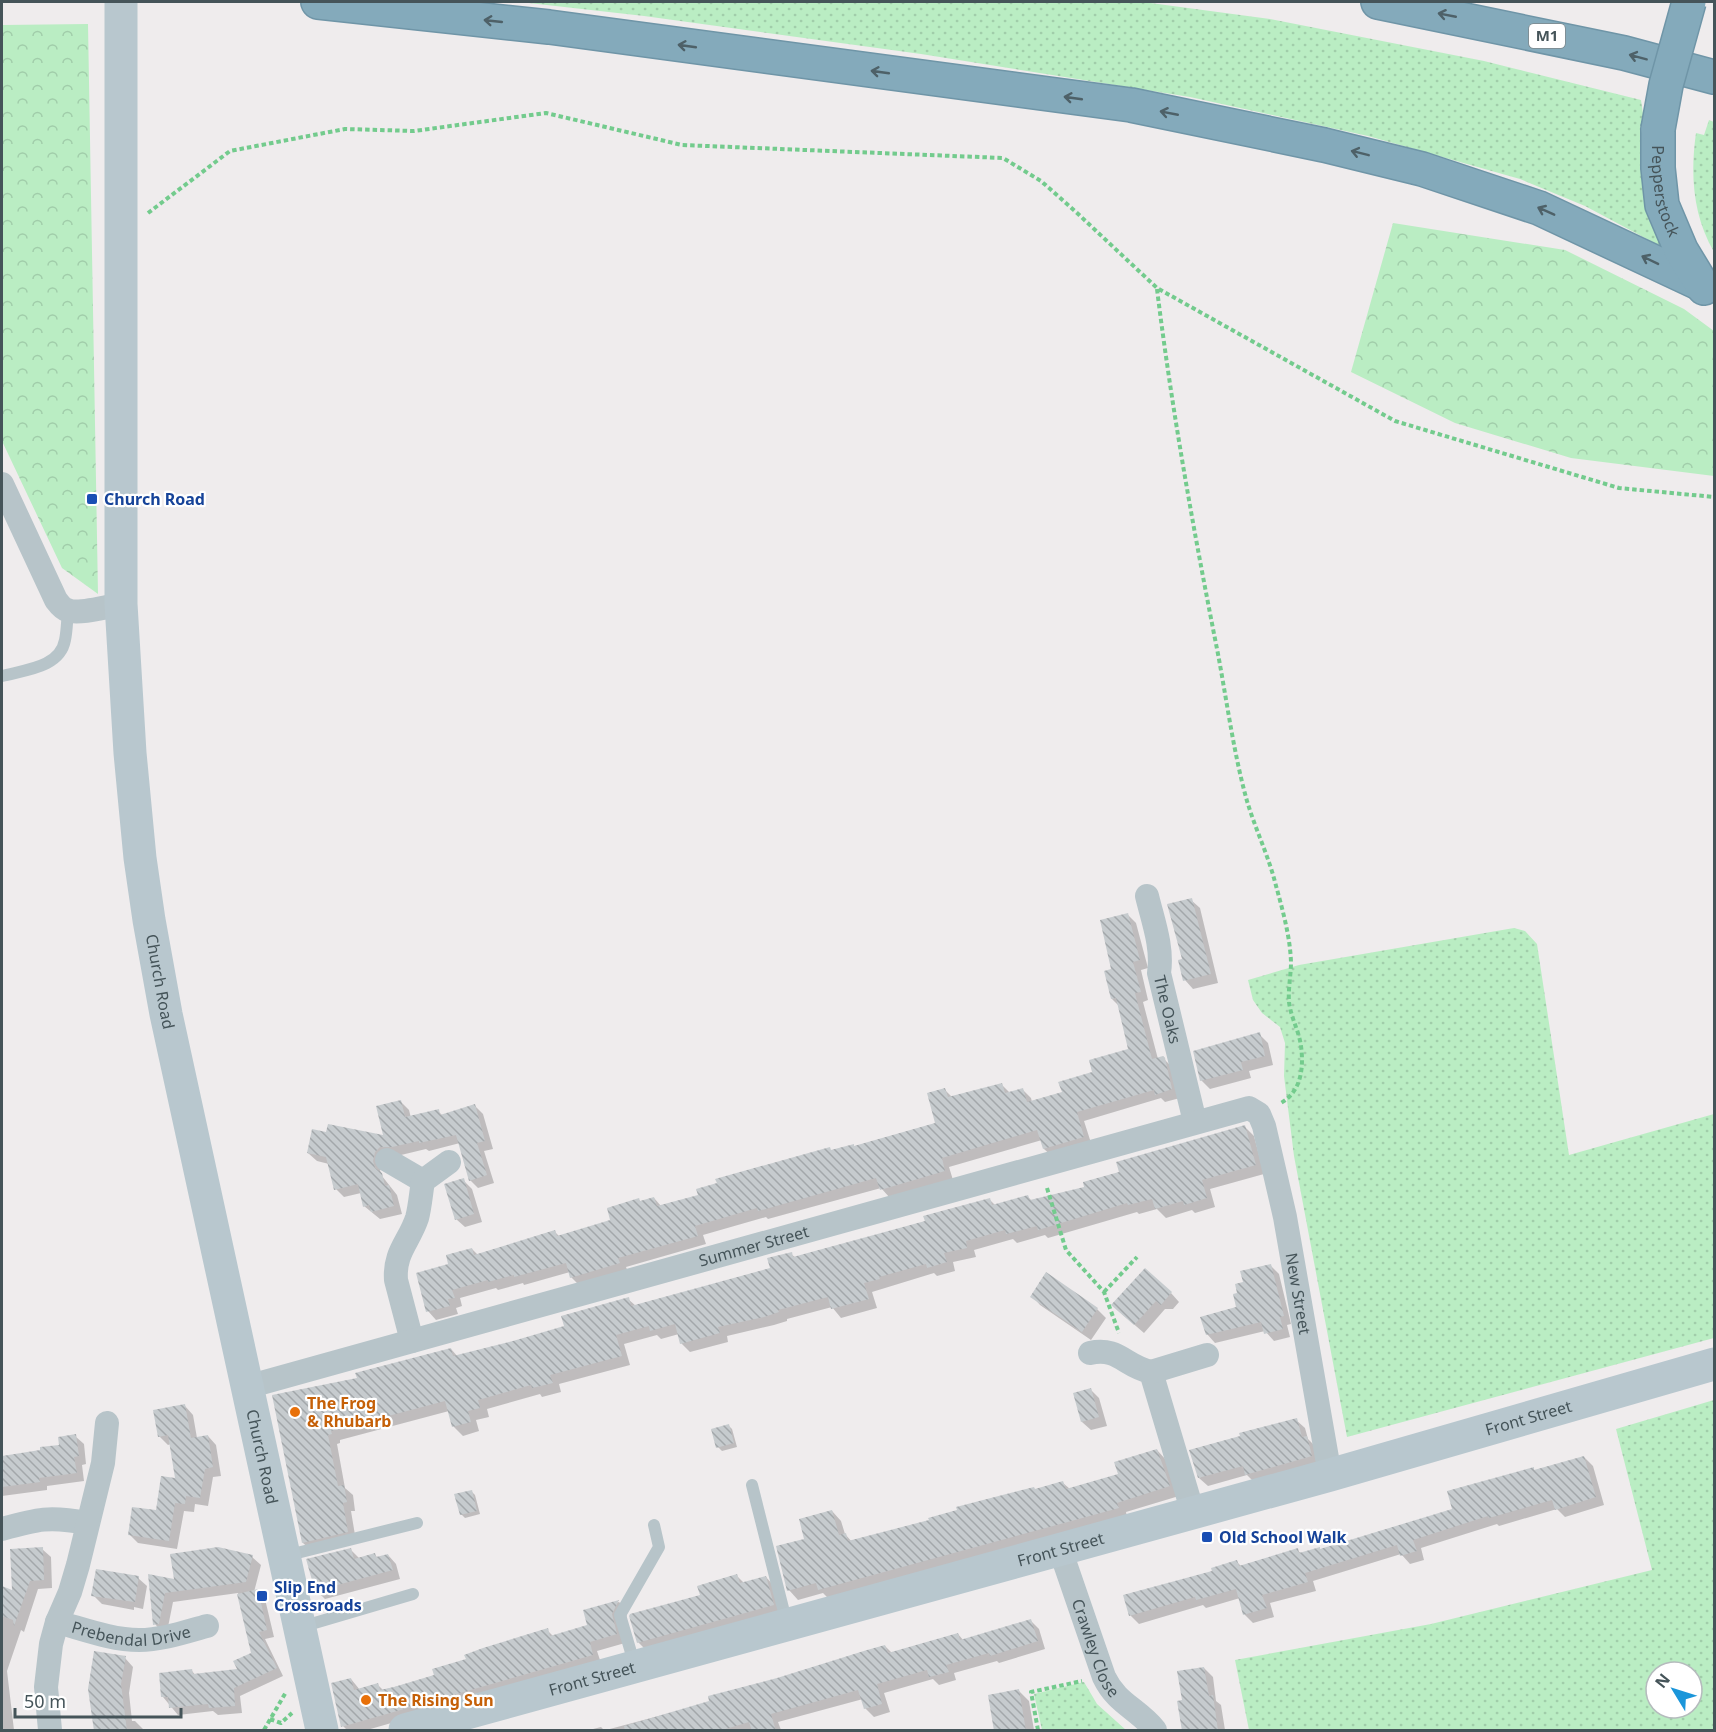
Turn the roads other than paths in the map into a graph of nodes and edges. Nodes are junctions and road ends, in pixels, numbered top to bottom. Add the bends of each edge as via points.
1 (122, 2) edge
2 (318, 2) edge
3 (1378, 2) edge
4 (1689, 2) edge
5 (1714, 77) edge
6 (1708, 292) edge
7 (2, 484) edge
8 (121, 604) junction
9 (68, 611) junction
10 (2, 676) edge
11 (1147, 896) dead end
12 (1259, 1114) joint
13 (1196, 1122) junction
14 (387, 1160) dead end
15 (449, 1162) dead end
16 (423, 1181) junction
17 (412, 1341) junction
18 (1090, 1353) dead end
19 (1207, 1354) dead end
20 (1714, 1364) edge
21 (1151, 1372) junction
22 (247, 1387) junction
23 (106, 1423) dead end
24 (1330, 1475) junction
25 (752, 1485) dead end
26 (1193, 1513) junction
27 (87, 1523) junction
28 (417, 1523) dead end
29 (654, 1525) dead end
30 (2, 1529) edge
31 (1060, 1549) junction
32 (284, 1557) junction
33 (413, 1594) dead end
34 (57, 1622) junction
35 (788, 1624) junction
36 (207, 1626) dead end
37 (299, 1628) junction
38 (635, 1667) junction
39 (50, 1731) edge
40 (322, 1731) edge
41 (405, 1731) edge
42 (1155, 1731) edge

1 - 8 main road, Church Road
6 -> 2 highway via 1539,208 1422,169 1324,145 1131,105 549,27
5 -> 3 highway, M1 via 1613,51
4 - 6 highway, Pepperstock, bridge via 1666,85 1658,129 1658,168 1662,205 1681,250
7 - 9 street via 56,600
8 - 9 street
8 - 22 main road, Church Road via 130,753 149,920
9 - 10 lane via 65,641 55,659
11 - 13 street, The Oaks via 1160,947 1159,973
12 - 13 street, Summer Street via 1249,1108
12 - 24 street, New Street via 1285,1217
13 - 17 street, Summer Street
14 - 16 street
15 - 16 street
16 - 17 street via 417,1218 402,1245 395,1269
17 - 22 street, Summer Street
18 - 21 street via 1106,1352
19 - 21 street
20 - 24 main road, Front Street
21 - 26 street
22 - 32 main road, Church Road
23 - 27 street, Prebendal Drive via 103,1463
24 - 26 main road, Front Street
25 - 35 lane
26 - 31 main road, Front Street
27 - 30 street via 49,1518
27 - 34 street, Prebendal Drive via 72,1583
28 - 32 lane
29 - 38 lane via 659,1547 620,1615
31 - 35 main road, Front Street
31 - 42 street, Crawley Close via 1104,1677 1116,1697
32 - 37 main road, Church Road
33 - 37 lane
34 - 36 street, Prebendal Drive via 138,1640
34 - 39 street, Prebendal Drive via 47,1664
35 - 38 main road, Front Street
37 - 40 main road, Church Road
38 - 41 main road, Front Street

